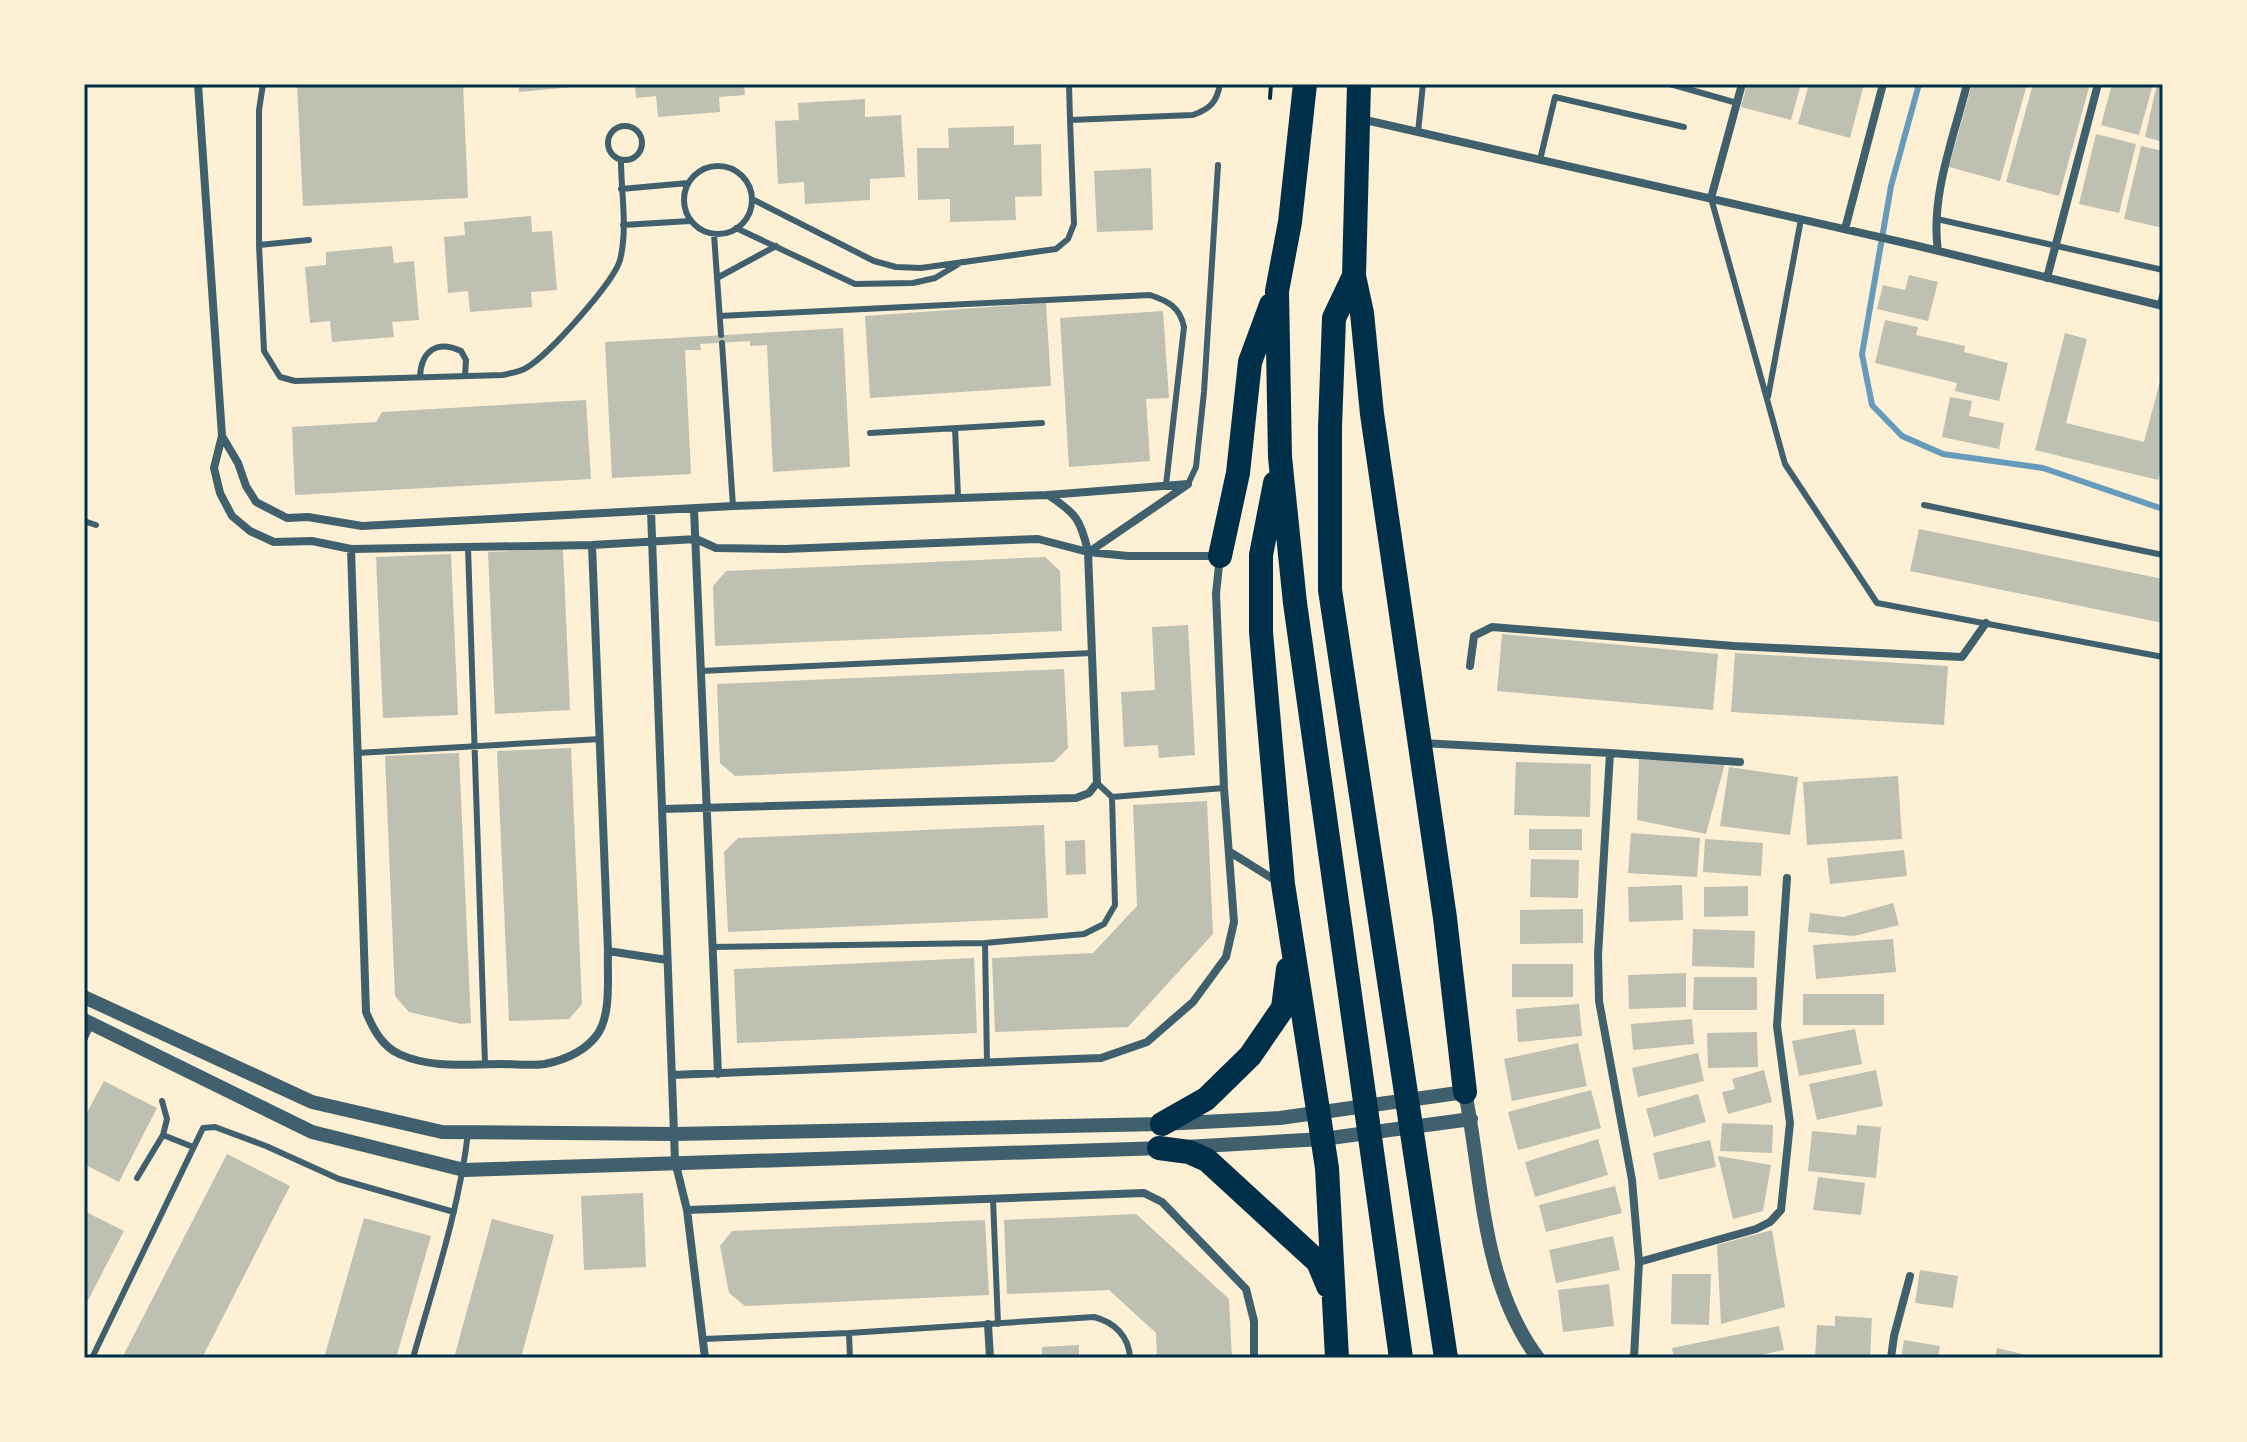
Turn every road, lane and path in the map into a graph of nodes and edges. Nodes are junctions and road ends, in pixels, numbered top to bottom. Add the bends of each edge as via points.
1 (198, 84) edge
2 (263, 84) edge
3 (1069, 84) edge
4 (1220, 84) edge
5 (1271, 84) edge
6 (1305, 84) edge
7 (1359, 84) edge
8 (1423, 84) edge
9 (1670, 84) edge
10 (1742, 84) edge
11 (1883, 84) edge
12 (1967, 84) edge
13 (2098, 84) edge
14 (1270, 98) dead end
15 (1737, 103) junction
16 (1357, 118) junction
17 (1070, 120) junction
18 (1684, 127) dead end
19 (1418, 132) junction
20 (1540, 160) junction
21 (621, 161) junction
22 (1218, 165) dead end
23 (688, 183) junction
24 (621, 189) junction
25 (1711, 198) junction
26 (752, 199) junction
27 (1801, 219) junction
28 (1937, 219) junction
29 (690, 221) junction
30 (623, 225) junction
31 (736, 228) junction
32 (1850, 230) junction
33 (714, 234) junction
34 (309, 240) dead end
35 (259, 245) junction
36 (776, 246) junction
37 (2056, 246) junction
38 (1938, 251) junction
39 (966, 260) junction
40 (2163, 270) edge
41 (1354, 276) junction
42 (717, 278) junction
43 (2047, 278) junction
44 (1277, 291) junction
45 (2163, 292) edge
46 (2161, 305) edge
47 (720, 316) junction
48 (465, 376) junction
49 (420, 377) junction
50 (1767, 401) junction
51 (1042, 423) dead end
52 (955, 428) junction
53 (870, 433) dead end
54 (222, 436) junction
55 (1280, 457) junction
56 (1188, 484) junction
57 (1166, 485) junction
58 (1048, 495) junction
59 (958, 497) junction
60 (1924, 505) dead end
61 (733, 506) junction
62 (694, 509) junction
63 (651, 511) junction
64 (84, 521) edge
65 (96, 525) dead end
66 (696, 539) junction
67 (652, 541) junction
68 (592, 545) junction
69 (468, 547) junction
70 (351, 549) junction
71 (1088, 552) junction
72 (2163, 555) edge
73 (1220, 556) junction
74 (1986, 623) junction
75 (1092, 653) junction
76 (2163, 657) edge
77 (1470, 666) dead end
78 (701, 671) junction
79 (600, 739) junction
80 (1420, 743) junction
81 (474, 746) junction
82 (357, 753) junction
83 (1610, 753) junction
84 (1740, 762) dead end
85 (1097, 783) junction
86 (1224, 788) junction
87 (1112, 797) junction
88 (706, 808) junction
89 (662, 809) junction
90 (1230, 852) junction
91 (1787, 878) dead end
92 (1283, 884) junction
93 (1291, 940) junction
94 (985, 943) junction
95 (712, 947) junction
96 (608, 951) junction
97 (667, 960) junction
98 (84, 997) edge
99 (88, 1022) edge
100 (84, 1040) edge
101 (987, 1062) junction
102 (485, 1064) junction
103 (718, 1074) junction
104 (672, 1075) junction
105 (1465, 1092) junction
106 (162, 1101) dead end
107 (1320, 1112) junction
108 (1471, 1119) junction
109 (468, 1133) junction
110 (674, 1134) junction
111 (163, 1135) junction
112 (1160, 1136) junction
113 (1323, 1139) junction
114 (193, 1147) junction
115 (675, 1161) junction
116 (464, 1170) junction
117 (137, 1178) dead end
118 (993, 1199) junction
119 (687, 1210) junction
120 (454, 1212) junction
121 (1639, 1262) junction
122 (1910, 1276) dead end
123 (1335, 1316) junction
124 (988, 1324) junction
125 (998, 1324) junction
126 (849, 1333) junction
127 (704, 1339) junction
128 (1447, 1352) edge
129 (92, 1358) edge
130 (413, 1358) edge
131 (705, 1358) edge
132 (850, 1358) edge
133 (990, 1358) edge
134 (1130, 1358) edge
135 (1254, 1358) edge
136 (1337, 1358) edge
137 (1401, 1358) edge
138 (1538, 1358) edge
139 (1634, 1358) edge
140 (1891, 1358) edge

1 - 54 street
2 - 35 lane
3 - 17 lane
4 - 17 lane via 1216,101 1193,115
5 - 14 path
6 - 44 highway
7 - 16 highway
8 - 19 lane
9 - 15 lane
10 - 15 street
11 - 32 street
12 - 28 street
13 - 37 street
15 - 25 street
16 - 19 street
16 - 41 highway
17 - 39 lane via 1074,224 1068,239 1056,249
18 - 20 lane via 1555,97
19 - 20 street
20 - 25 street
21 - 21 lane via 610,153 608,140 615,129 628,126 639,134 642,147 634,158
21 - 24 lane
22 - 56 lane via 1204,392 1196,467
23 - 24 lane
23 - 26 lane via 704,168 726,166 745,178
23 - 29 lane via 683,196
24 - 30 lane
25 - 27 street
25 - 50 lane
26 - 31 lane via 745,221
26 - 39 lane via 874,261 921,268
27 - 32 street
27 - 50 lane
28 - 37 lane
28 - 38 street
29 - 30 lane
29 - 33 lane
30 - 48 lane via 620,260 612,277 544,355 525,369 503,375
31 - 33 lane
31 - 36 lane
32 - 38 street
33 - 42 lane
34 - 35 lane
35 - 49 lane via 264,351 280,377
36 - 39 lane via 855,284 913,283 935,278
36 - 42 lane
37 - 40 lane
37 - 43 street
38 - 43 street
41 - 80 highway
41 - 128 highway via 1334,318 1330,590
42 - 47 lane
43 - 46 street
44 - 55 highway
44 - 73 highway via 1250,362 1238,473
45 - 46 lane
47 - 57 lane via 1150,295 1166,300 1176,307 1184,327
47 - 61 lane
48 - 49 lane
48 - 49 lane via 461,351 443,347 430,350 421,360
50 - 74 lane via 1785,464 1877,603
51 - 52 lane
52 - 53 lane
52 - 59 lane
54 - 63 street via 256,502 287,518 362,526
54 - 70 street via 214,468 232,516 274,542 312,541
55 - 92 highway via 1261,555 1261,632
55 - 137 highway via 1295,603
56 - 57 street
56 - 71 street
57 - 58 street
58 - 59 street
58 - 71 street via 1072,511
59 - 61 street
60 - 72 lane
61 - 62 street
62 - 63 street
62 - 66 street
63 - 67 street
64 - 65 lane
66 - 67 street
66 - 71 street via 716,548 785,549 1038,539
66 - 78 street
67 - 68 street
67 - 89 street
68 - 69 street
68 - 79 street
69 - 70 street
69 - 81 lane
70 - 82 street
71 - 73 street
71 - 75 street
73 - 86 street via 1216,594
74 - 76 lane
74 - 77 street via 1962,657 1492,627 1474,636
75 - 78 lane
75 - 85 street
78 - 88 street
79 - 81 lane
79 - 96 street
80 - 83 street
80 - 105 highway
81 - 82 lane
81 - 102 lane
82 - 102 street via 366,1012 373,1028 397,1053 443,1065
83 - 84 street
83 - 121 street via 1599,1001 1632,1180
85 - 87 lane
85 - 88 street via 1076,798
86 - 87 lane
86 - 90 street
87 - 94 lane via 1115,905 1104,924 1084,934
88 - 89 street
88 - 95 street
89 - 97 street
90 - 92 street
90 - 101 street via 1234,922 1226,957 1193,1002 1147,1042 1101,1058
91 - 121 street via 1777,1026 1790,1123 1781,1210 1756,1229
92 - 93 highway
93 - 107 highway
93 - 112 highway via 1283,1008 1250,1056
94 - 95 lane
94 - 101 lane
95 - 103 street
96 - 97 street
96 - 102 street via 605,1014 599,1033 585,1047 543,1064
97 - 104 street
98 - 109 street via 312,1102 442,1132
99 - 100 lane
99 - 116 street via 312,1132
101 - 103 street
103 - 104 street
104 - 110 street
105 - 107 street
105 - 108 street
106 - 111 lane via 167,1119
107 - 112 street
107 - 113 highway
108 - 113 street
108 - 138 street via 1493,1264 1518,1326
109 - 110 street
109 - 116 lane
110 - 112 street
110 - 115 street
111 - 114 lane
111 - 117 lane
112 - 113 street
112 - 115 street
112 - 123 highway via 1207,1160 1318,1262
113 - 123 highway
114 - 120 lane via 203,1128 215,1127 339,1179
114 - 129 lane
115 - 116 street
115 - 119 street
116 - 120 lane
118 - 119 street
118 - 125 lane
118 - 135 street via 1125,1192 1162,1202 1246,1289 1254,1321
119 - 127 street
120 - 130 lane
121 - 139 street
122 - 140 street
123 - 136 highway
124 - 125 lane
124 - 126 lane
124 - 133 street
125 - 134 lane via 1106,1320 1122,1333
126 - 127 lane
126 - 132 lane
127 - 131 street

